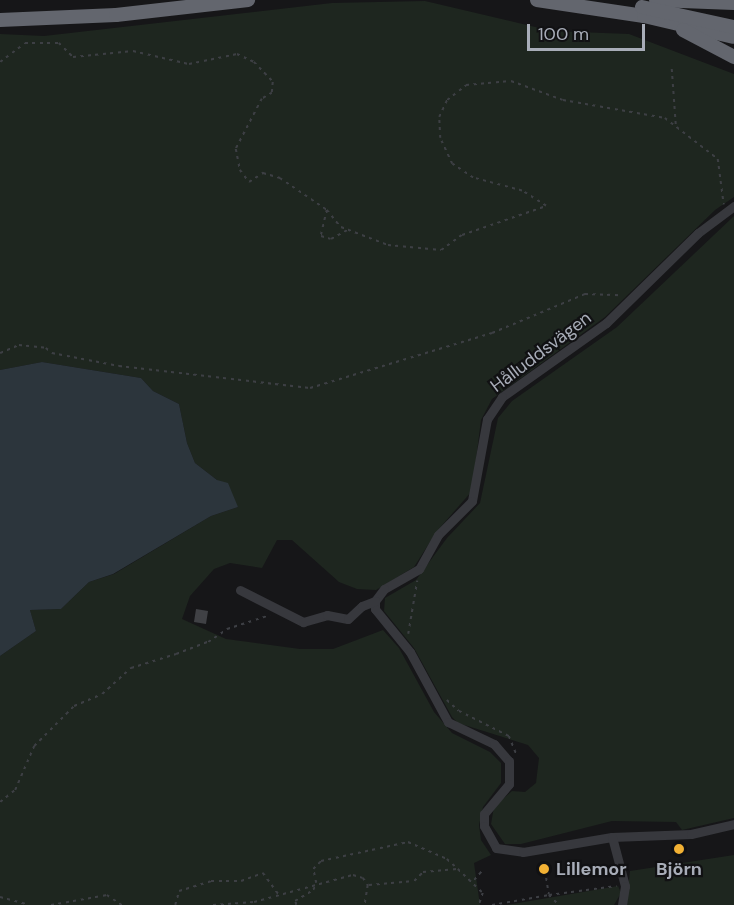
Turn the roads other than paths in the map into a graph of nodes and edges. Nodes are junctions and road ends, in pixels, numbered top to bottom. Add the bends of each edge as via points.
1 (167, 0) edge
2 (248, 0) edge
3 (537, 0) edge
4 (606, 0) edge
5 (656, 0) edge
6 (734, 3) edge
7 (0, 11) edge
8 (0, 20) edge
9 (662, 20) junction
10 (734, 27) edge
11 (734, 37) edge
12 (734, 57) edge
13 (731, 208) edge
14 (240, 590) dead end
15 (375, 601) junction
16 (734, 824) edge
17 (612, 837) junction
18 (622, 905) edge

1 - 7 highway
2 - 8 highway via 116,15
3 - 9 highway
4 - 10 highway
5 - 6 highway
9 - 11 highway
9 - 12 highway
13 - 15 street, Hålluddsvägen via 675,255 633,300 502,398 487,419 472,501 438,535 419,569 384,589
14 - 15 street, Hålluddsvägen via 303,622 327,615 348,619 362,606
15 - 17 street via 375,609 410,652 448,723 495,744 509,761 509,784 484,814 484,826 496,848 523,852
16 - 17 street via 691,834
17 - 18 street via 625,886

